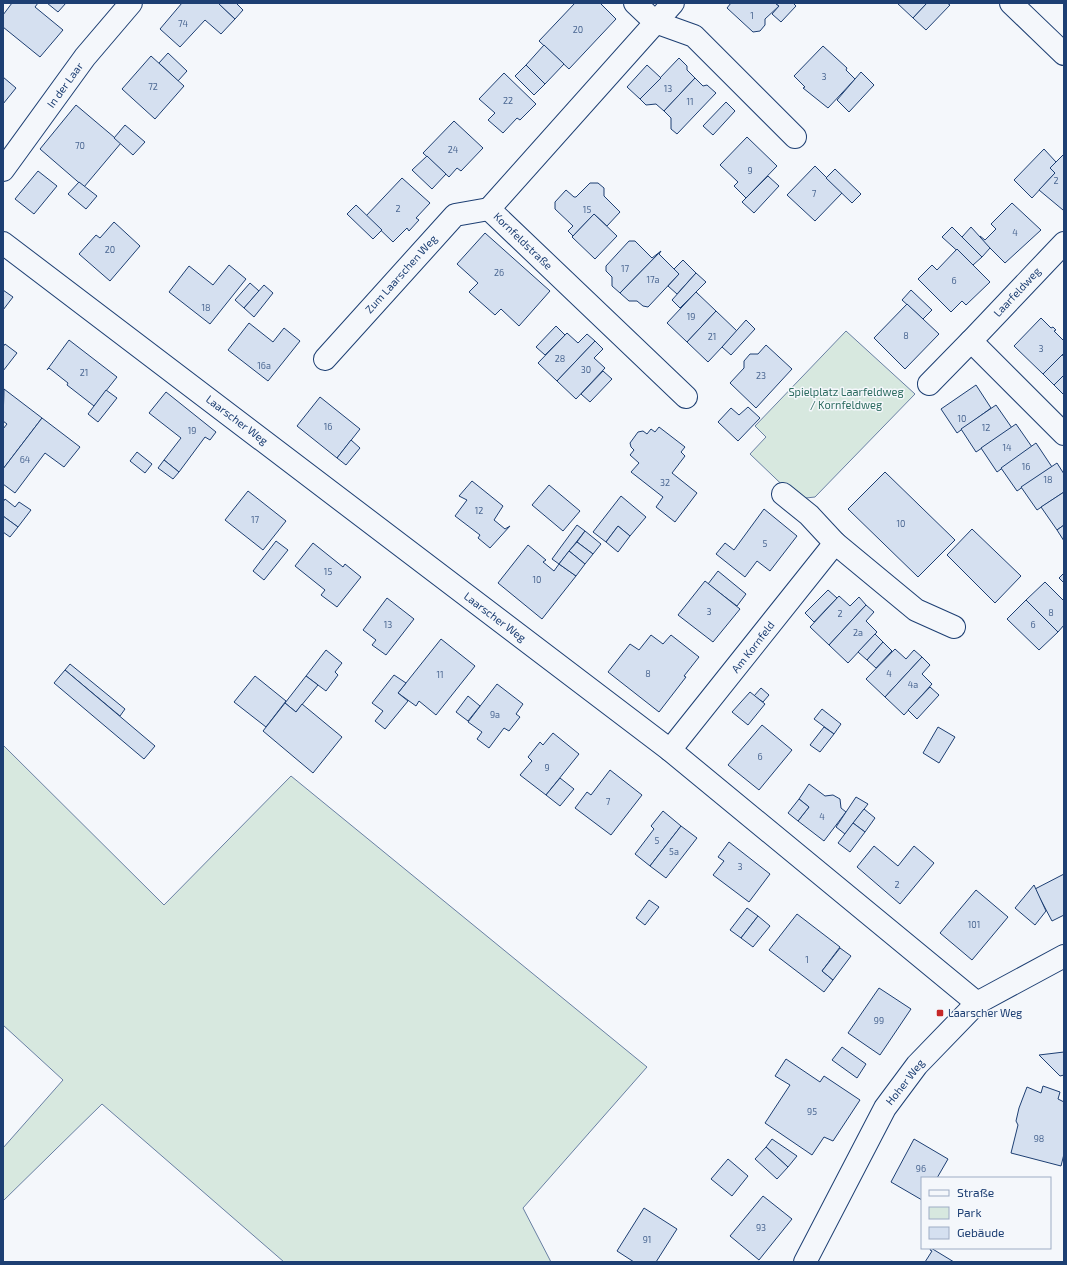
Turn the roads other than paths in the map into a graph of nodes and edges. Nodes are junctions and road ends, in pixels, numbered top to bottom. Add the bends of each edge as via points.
1 (131, 3) edge
2 (635, 3) edge
3 (673, 3) edge
4 (1011, 3) edge
5 (655, 22) junction
6 (1064, 54) edge
7 (795, 137) dead end
8 (3, 170) edge
9 (489, 209) junction
10 (3, 242) edge
11 (1064, 243) edge
12 (971, 341) junction
13 (325, 359) dead end
14 (928, 384) dead end
15 (686, 397) dead end
16 (1064, 434) edge
17 (783, 494) dead end
18 (835, 543) junction
19 (954, 627) dead end
20 (670, 750) junction
21 (1064, 956) edge
22 (977, 1003) junction
23 (805, 1262) edge

1 - 8 street, In der Laar via 85,57
2 - 5 street
3 - 5 street, Kornfeldstraße
4 - 6 street
5 - 7 street via 694,36
5 - 9 street, Kornfeldstraße
9 - 13 street, Zum Laarschen Weg via 455,215
9 - 15 street, Kornfeldstraße
10 - 20 street, Laarscher Weg
11 - 12 street, Laarfeldweg
12 - 14 street, Laarfeldweg
12 - 16 street
17 - 18 street
18 - 19 street via 916,610
18 - 20 street, Am Kornfeld
20 - 22 street, Laarscher Weg
21 - 22 street, Hoher Weg
22 - 23 street, Hoher Weg via 917,1065 885,1108

